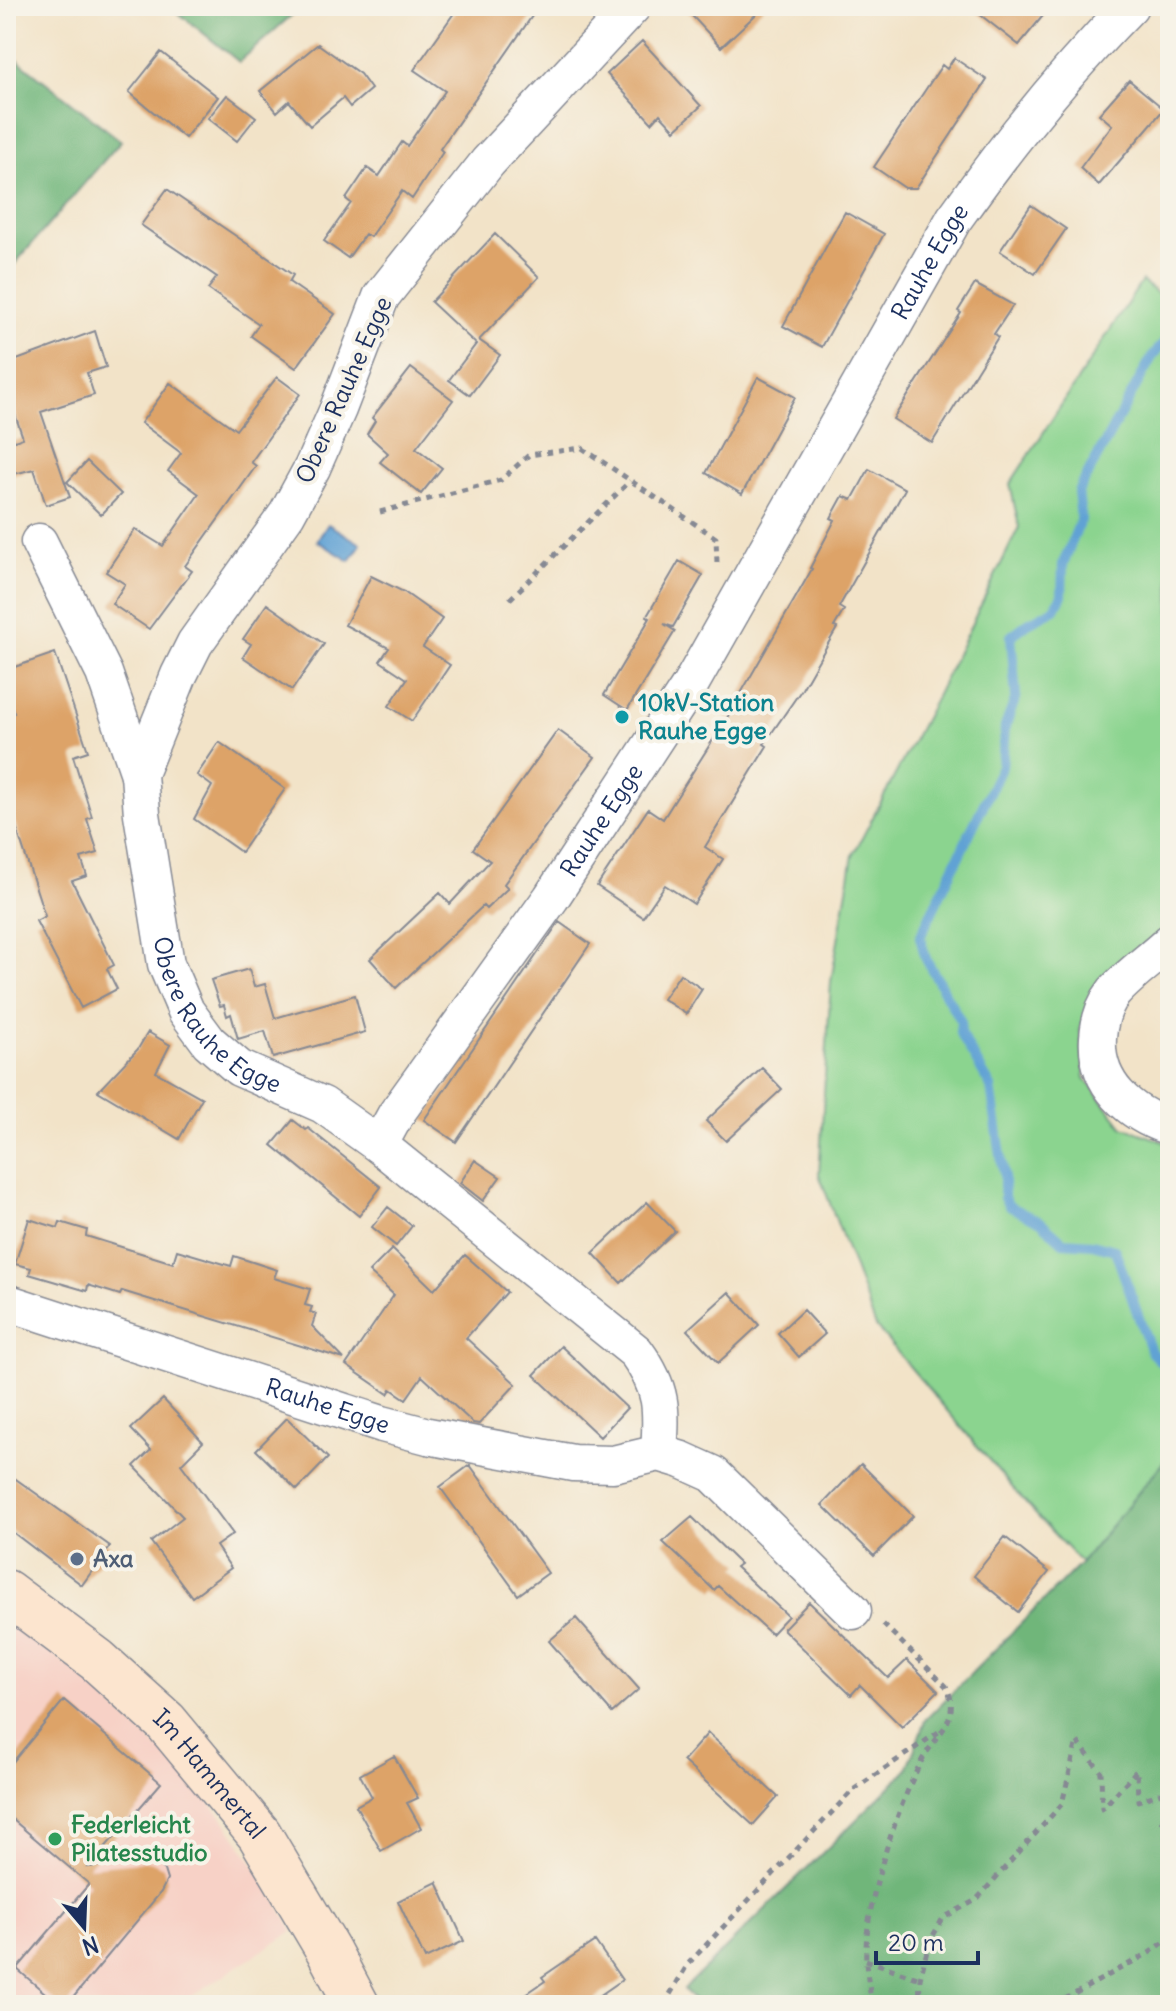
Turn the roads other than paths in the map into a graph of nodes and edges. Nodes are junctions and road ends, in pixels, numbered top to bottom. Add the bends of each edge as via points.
1 (633, 6) edge
2 (1130, 6) edge
3 (39, 542) dead end
4 (139, 774) junction
5 (1170, 942) edge
6 (1170, 1127) edge
7 (379, 1145) junction
8 (6, 1302) edge
9 (659, 1453) junction
10 (6, 1592) edge
11 (853, 1611) road end
12 (357, 2005) edge

1 - 4 street, Obere Rauhe Egge via 488,162 381,297 312,468 287,514 195,643
2 - 7 street, Rauhe Egge via 1054,88 954,219 689,687
3 - 4 street, Obere Rauhe Egge via 104,673
4 - 7 street, Obere Rauhe Egge via 166,964 186,1011 209,1042 239,1068 323,1105
5 - 6 street via 1114,993 1101,1013 1097,1052 1114,1093 1133,1111
7 - 9 street via 636,1352 652,1374 660,1402
8 - 9 street, Rauhe Egge via 428,1436 573,1463 613,1464
9 - 11 street via 713,1474
10 - 12 main road, Im Hammertal via 97,1660 166,1722 259,1834

